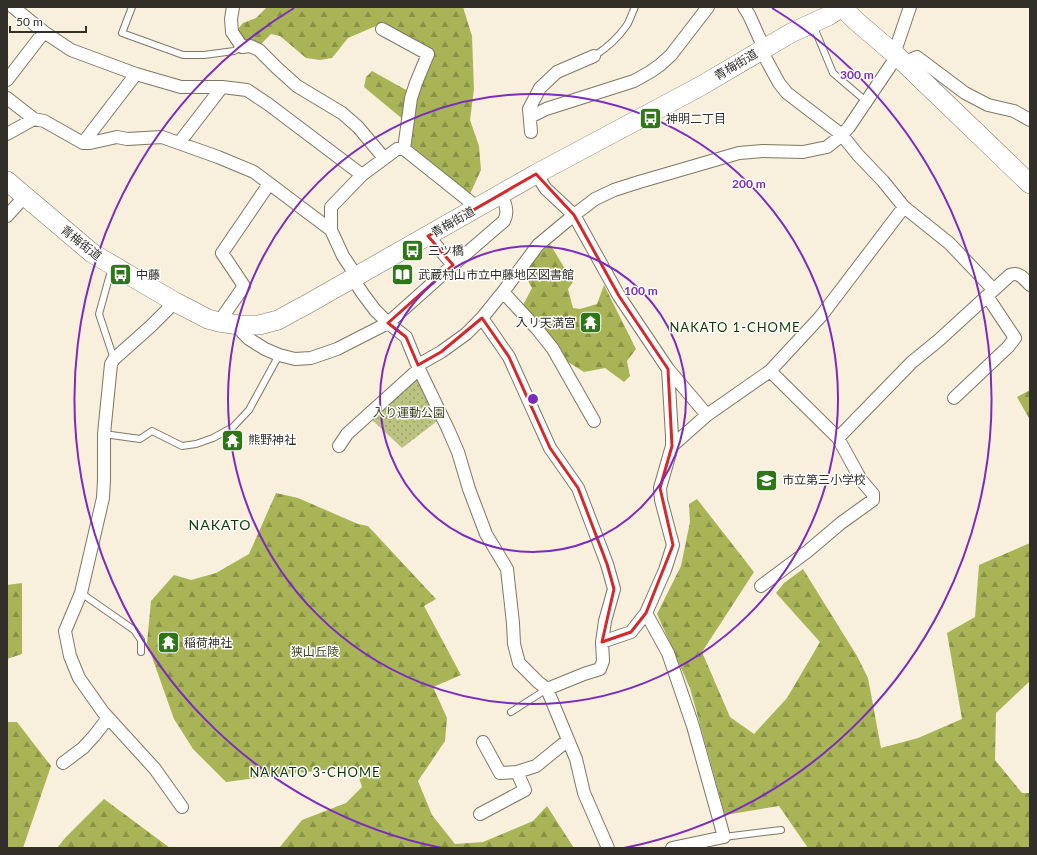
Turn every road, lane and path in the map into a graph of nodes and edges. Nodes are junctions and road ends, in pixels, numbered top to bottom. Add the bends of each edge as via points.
1 (13, 7) edge
2 (132, 7) edge
3 (233, 7) edge
4 (635, 7) edge
5 (708, 7) edge
6 (744, 7) edge
7 (842, 7) edge
8 (910, 7) edge
9 (812, 23) junction
10 (382, 29) dead end
11 (44, 32) junction
12 (242, 47) junction
13 (762, 49) junction
14 (594, 56) joint
15 (898, 58) junction
16 (136, 74) junction
17 (7, 80) edge
18 (222, 87) junction
19 (7, 98) edge
20 (867, 102) junction
21 (530, 117) junction
22 (34, 119) junction
23 (1030, 120) edge
24 (531, 132) dead end
25 (7, 134) edge
26 (842, 135) junction
27 (83, 143) junction
28 (179, 143) junction
29 (404, 148) junction
30 (384, 158) junction
31 (362, 174) junction
32 (536, 174) junction
33 (7, 181) edge
34 (269, 184) junction
35 (1030, 184) edge
36 (502, 194) junction
37 (24, 196) junction
38 (904, 207) junction
39 (478, 208) junction
40 (574, 214) junction
41 (7, 216) edge
42 (331, 230) junction
43 (428, 236) junction
44 (453, 264) junction
45 (112, 266) junction
46 (353, 279) junction
47 (1030, 285) edge
48 (503, 292) junction
49 (990, 293) junction
50 (175, 302) junction
51 (482, 318) junction
52 (219, 322) junction
53 (388, 323) junction
54 (239, 325) junction
55 (278, 355) junction
56 (114, 359) junction
57 (418, 367) junction
58 (668, 369) junction
59 (770, 371) junction
60 (954, 398) dead end
61 (707, 415) junction
62 (594, 421) dead end
63 (104, 434) junction
64 (341, 438) dead end
65 (838, 438) junction
66 (672, 446) junction
67 (761, 586) dead end
68 (80, 593) junction
69 (646, 613) junction
70 (602, 642) junction
71 (141, 652) dead end
72 (547, 689) junction
73 (511, 712) dead end
74 (108, 718) junction
75 (568, 740) junction
76 (483, 742) dead end
77 (63, 763) dead end
78 (517, 772) junction
79 (182, 807) dead end
80 (480, 814) dead end
81 (781, 830) dead end
82 (724, 837) junction
83 (608, 848) edge
84 (672, 848) edge

1 - 11 street
2 - 12 lane via 122,33 183,55 204,56 234,51
3 - 12 street via 232,32
4 - 14 lane via 628,24 614,41
5 - 21 street via 670,55 650,72 634,81 546,109
6 - 13 street via 750,15
7 - 9 main road, 青梅街道
7 - 15 main road, 青梅街道
8 - 15 street
9 - 13 main road, 青梅街道
9 - 20 lane via 834,73
10 - 29 street via 428,54 411,98
11 - 16 street via 71,50
11 - 17 street
12 - 30 street via 250,46 259,50 297,86 342,113 358,127
13 - 26 street via 787,93
13 - 32 main road, 青梅街道
14 - 21 street via 557,72 540,88 529,109
15 - 20 street
15 - 23 street via 917,57 965,93 988,104 1014,110
15 - 35 main road, 青梅街道
16 - 18 street via 181,87
16 - 27 street
18 - 28 street
18 - 31 street via 247,90
19 - 22 street
20 - 26 street
21 - 24 street
22 - 25 street
22 - 27 street via 44,121
26 - 38 street
26 - 40 street via 826,147 802,152 763,150 739,153 681,169 608,193
27 - 28 street via 117,137 162,137
28 - 34 street via 254,172
29 - 30 street via 397,149
29 - 39 street
30 - 31 street
31 - 42 street via 331,206
32 - 36 main road, 青梅街道
32 - 40 street via 546,189
33 - 37 main road, 青梅街道
34 - 42 street
34 - 52 street via 222,253 244,286
36 - 39 main road, 青梅街道
36 - 44 street via 507,212 504,221
37 - 41 street
37 - 45 main road, 青梅街道 via 87,249
38 - 49 street via 949,243
38 - 59 street via 821,316
39 - 43 main road, 青梅街道
40 - 48 street via 538,246
40 - 58 street via 619,296
42 - 46 street via 353,271
43 - 44 street
43 - 46 main road, 青梅街道
44 - 53 street
45 - 50 main road, 青梅街道
45 - 56 lane via 99,314
46 - 53 street via 375,310
46 - 54 main road, 青梅街道 via 278,320 259,325
47 - 49 street via 1019,274 1014,273
48 - 51 street
48 - 62 street via 553,349
49 - 60 street via 1015,338
49 - 65 street via 912,362
50 - 52 main road, 青梅街道
50 - 56 street
51 - 57 street via 466,334
51 - 70 street via 509,357 550,448 578,488 607,564 614,589
52 - 54 main road, 青梅街道
53 - 55 street via 337,349 311,358 296,359
53 - 57 street via 406,336
54 - 55 street via 249,339
55 - 63 lane via 249,410 233,428 213,438 182,446 152,431 140,439
56 - 63 street via 111,364
57 - 64 street
57 - 72 street via 458,452 484,528 507,569 514,644 519,663
58 - 61 street
58 - 66 street
59 - 61 street
59 - 65 street
61 - 66 street
63 - 68 street via 103,498
65 - 67 street via 861,480 873,494 874,500
66 - 69 street via 660,488 673,544 665,570
68 - 71 lane via 134,630 141,640
68 - 74 street via 65,631 70,656 79,678
69 - 70 street via 630,632
69 - 82 street via 668,653 693,726
70 - 72 street via 603,661 600,669
72 - 73 lane
72 - 75 street
74 - 77 street via 83,748
74 - 79 street via 155,769
75 - 78 street via 536,766
75 - 83 street via 576,759 584,793
76 - 78 street via 500,773
78 - 80 street via 525,790
81 - 82 lane
82 - 84 street

